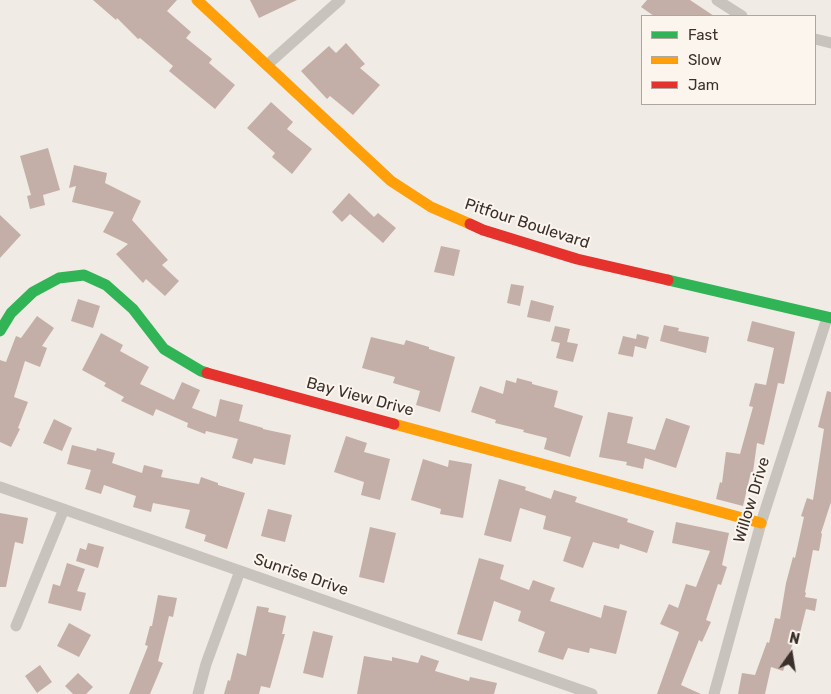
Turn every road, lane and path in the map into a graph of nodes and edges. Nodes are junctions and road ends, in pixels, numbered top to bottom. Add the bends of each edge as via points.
1 (197, 0) edge
2 (340, 0) edge
3 (717, 0) edge
4 (740, 15) edge
5 (816, 39) edge
6 (831, 43) edge
7 (267, 65) junction
8 (829, 318) edge
9 (0, 331) edge
10 (0, 487) edge
11 (64, 509) junction
12 (762, 523) junction
13 (240, 571) junction
14 (16, 626) dead end
15 (198, 694) edge
16 (592, 694) edge
17 (714, 694) edge

1 - 7 street, Pitfour Boulevard
2 - 7 street
3 - 4 street
5 - 6 street
7 - 8 street, Pitfour Boulevard via 391,181 431,207 483,230 577,259
8 - 12 street, Willow Drive
9 - 12 street, Bay View Drive via 33,292 59,278 84,275 106,286 133,309 164,349 201,371
10 - 11 street, Sunrise Drive
11 - 13 street, Sunrise Drive
11 - 14 street
12 - 17 street, Willow Drive
13 - 15 street
13 - 16 street, Sunrise Drive

